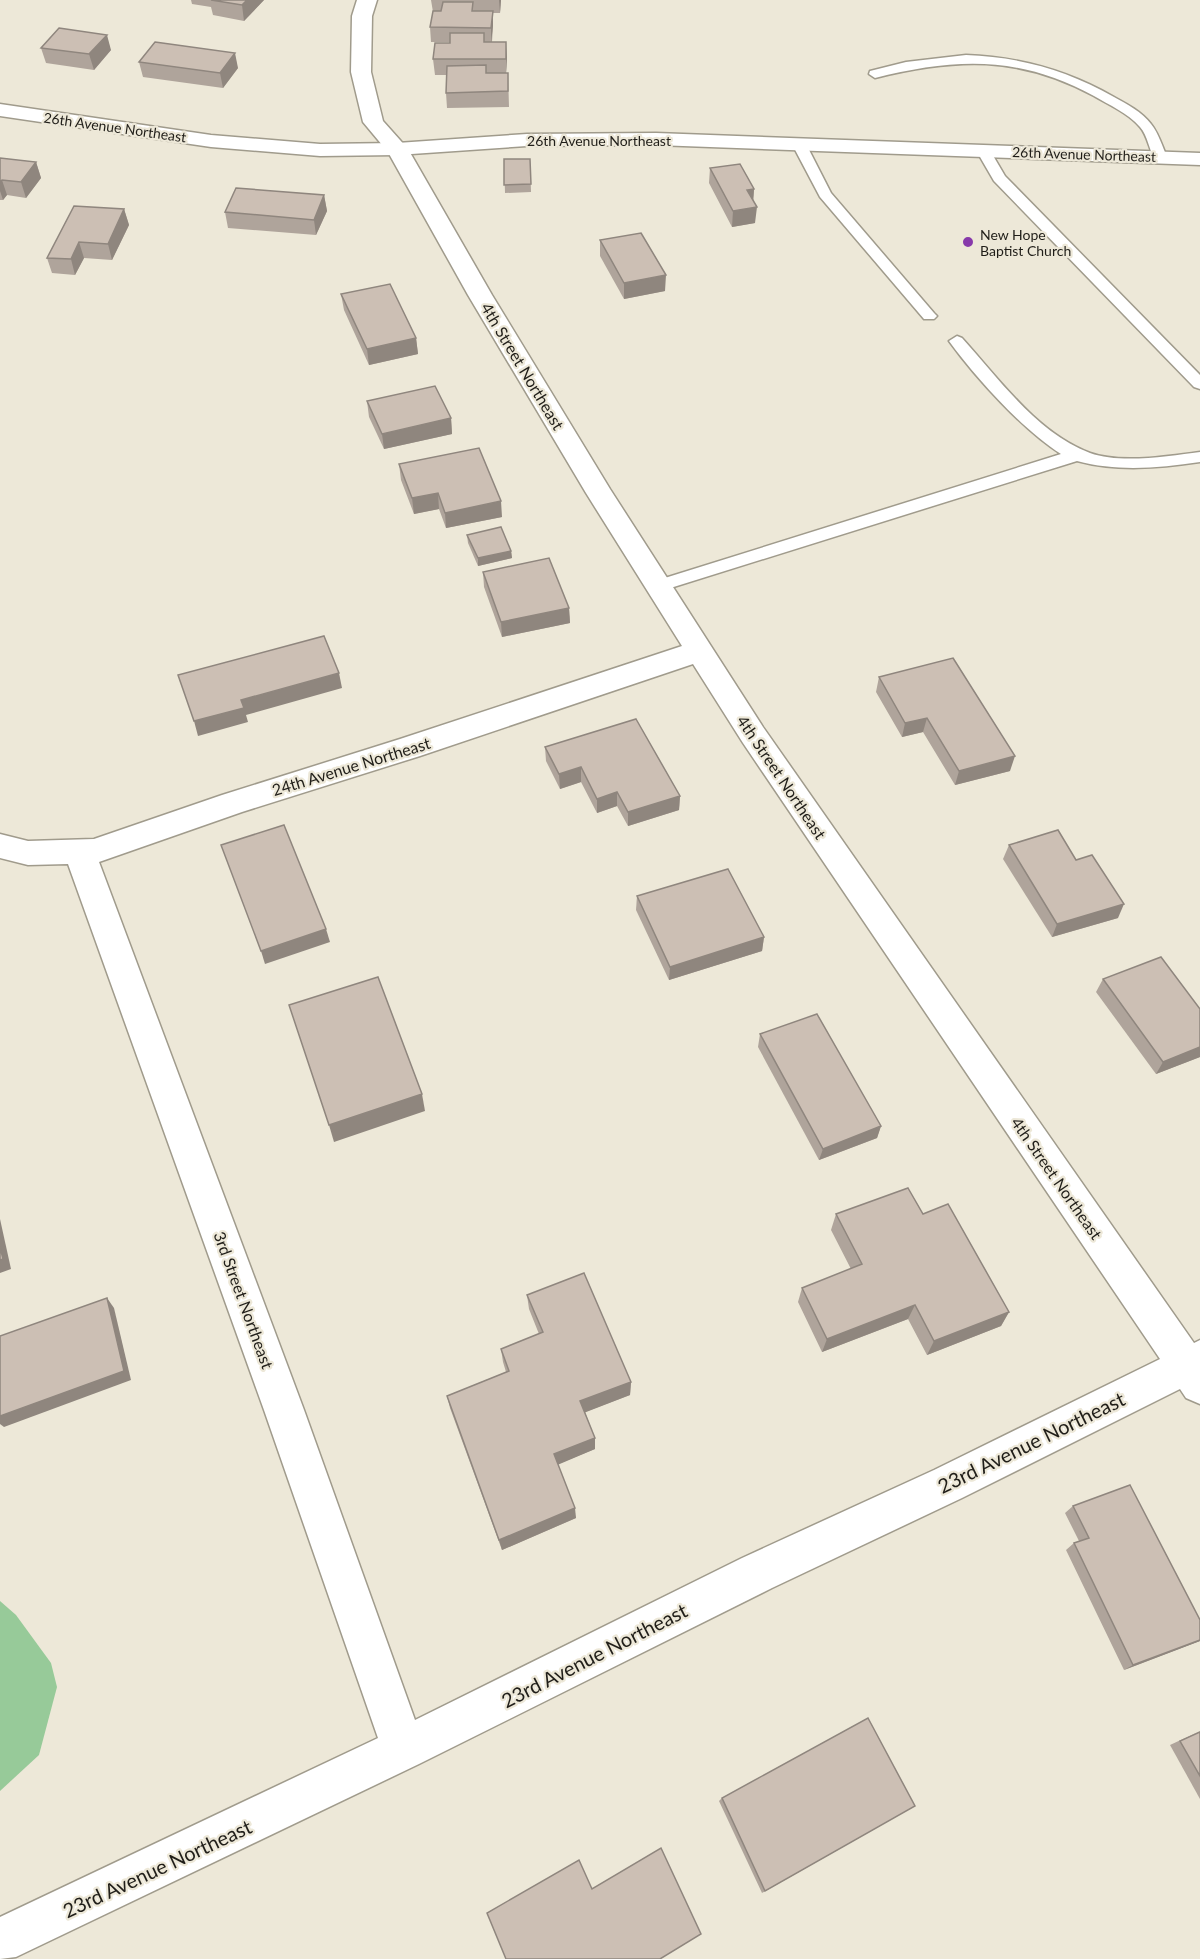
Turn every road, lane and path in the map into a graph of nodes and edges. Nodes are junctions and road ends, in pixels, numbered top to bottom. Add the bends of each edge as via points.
1 (367, 0) edge
2 (875, 74) dead end
3 (0, 111) edge
4 (799, 144) junction
5 (397, 149) junction
6 (983, 150) junction
7 (1160, 157) junction
8 (1200, 159) edge
9 (929, 316) dead end
10 (957, 340) dead end
11 (1200, 384) edge
12 (1080, 454) junction
13 (1200, 456) edge
14 (658, 586) junction
15 (699, 651) junction
16 (0, 846) edge
17 (80, 853) junction
18 (1196, 1370) edge
19 (404, 1749) junction
20 (0, 1941) edge

1 - 5 street, 4th Street Northeast via 362,16 361,72 373,122
2 - 7 lane via 908,64 967,58 1001,59 1039,68 1071,79 1130,113 1147,127
3 - 5 street, 26th Avenue Northeast via 266,146
4 - 5 street, 26th Avenue Northeast via 596,139
4 - 6 street, 26th Avenue Northeast
4 - 9 lane via 825,194
5 - 14 street, 4th Street Northeast via 486,305
6 - 7 street, 26th Avenue Northeast
6 - 11 lane via 999,178
7 - 8 street, 26th Avenue Northeast
10 - 12 lane via 1043,434 1069,452
12 - 13 lane via 1108,462
12 - 14 lane
14 - 15 street, 4th Street Northeast
15 - 17 street, 24th Avenue Northeast
15 - 18 street, 4th Street Northeast via 766,755
16 - 17 street, 24th Avenue Northeast via 28,853
17 - 19 street, 3rd Street Northeast
18 - 19 street, 23rd Avenue Northeast via 757,1573
19 - 20 street, 23rd Avenue Northeast

